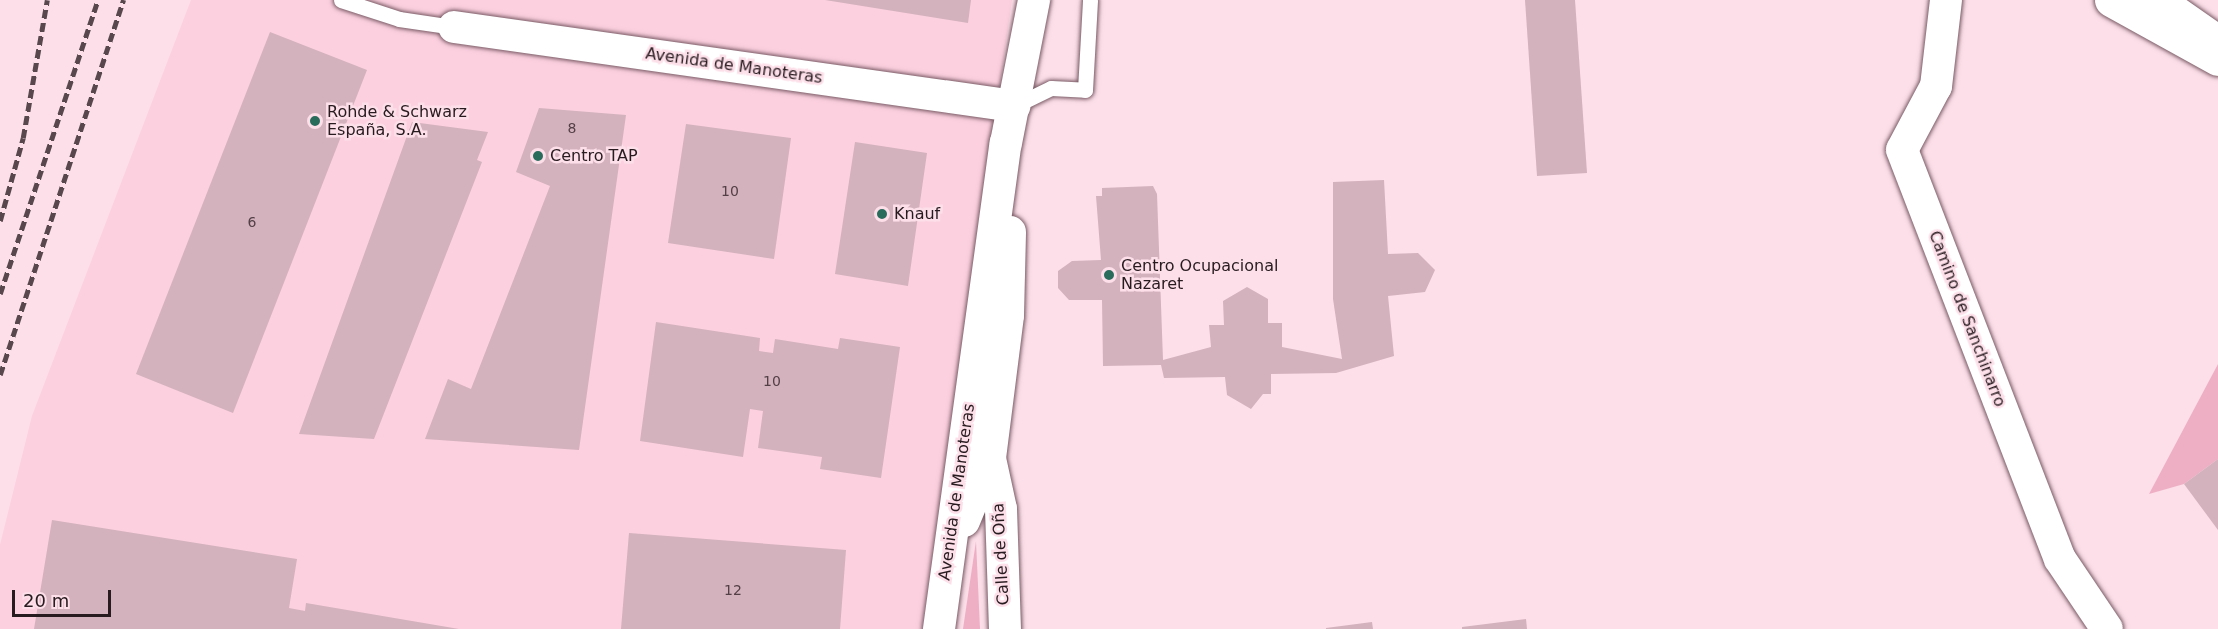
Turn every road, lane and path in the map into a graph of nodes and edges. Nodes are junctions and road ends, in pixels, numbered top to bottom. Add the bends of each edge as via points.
1 (341, 0) edge
2 (1034, 0) edge
3 (1090, 0) edge
4 (1946, 0) edge
5 (2111, 0) edge
6 (2158, 0) edge
7 (454, 27) joint
8 (2218, 42) edge
9 (2218, 59) edge
10 (1014, 106) junction
11 (988, 267) junction
12 (990, 458) junction
13 (948, 561) junction
14 (939, 629) edge
15 (1005, 629) edge
16 (2107, 629) edge

1 - 7 lane via 399,20
2 - 10 street, Avenida de Manoteras
3 - 10 lane via 1085,90 1051,88
4 - 16 street, Camino de Sanchinarro via 1936,86 1902,150 2060,559
5 - 9 main road
6 - 8 main road
7 - 10 street, Avenida de Manoteras
10 - 11 street, Avenida de Manoteras
10 - 12 street via 1008,315
11 - 12 street, Calle de Oña via 991,317 979,426
11 - 13 street, Avenida de Manoteras
12 - 13 street
12 - 15 street, Calle de Oña via 1001,509
13 - 14 street, Avenida de Manoteras

